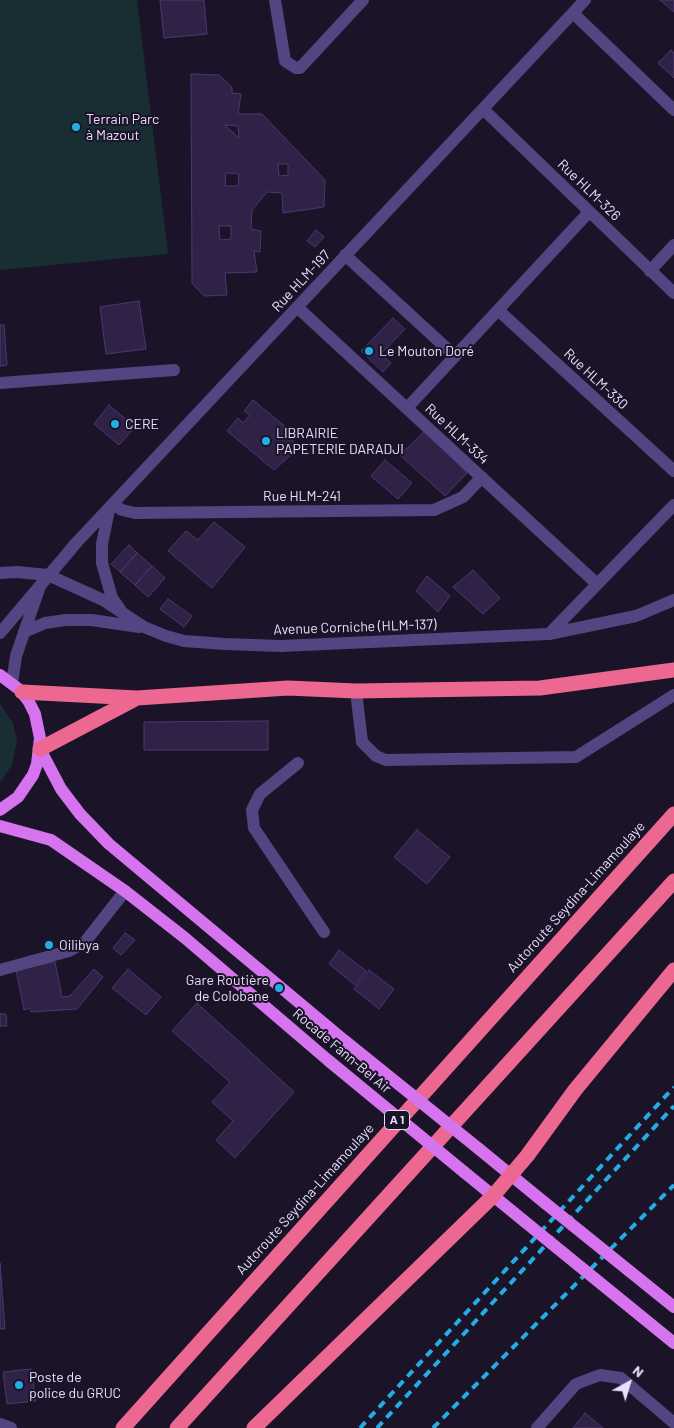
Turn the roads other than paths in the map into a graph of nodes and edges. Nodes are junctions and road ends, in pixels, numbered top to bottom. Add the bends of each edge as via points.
1 (275, 0) edge
2 (363, 0) edge
3 (585, 0) edge
4 (573, 13) junction
5 (483, 109) junction
6 (674, 110) edge
7 (589, 212) junction
8 (674, 245) edge
9 (345, 255) junction
10 (650, 270) junction
11 (674, 294) edge
12 (297, 307) junction
13 (498, 310) junction
14 (455, 356) junction
15 (174, 370) dead end
16 (0, 384) edge
17 (407, 408) junction
18 (674, 472) edge
19 (482, 477) junction
20 (674, 505) edge
21 (111, 507) junction
22 (0, 573) edge
23 (44, 580) junction
24 (596, 583) junction
25 (674, 600) edge
26 (122, 613) junction
27 (144, 627) junction
28 (24, 632) junction
29 (0, 633) edge
30 (549, 634) junction
31 (674, 670) edge
32 (0, 675) edge
33 (17, 688) junction
34 (356, 691) junction
35 (674, 695) edge
36 (137, 698) junction
37 (40, 749) junction
38 (298, 763) dead end
39 (0, 810) edge
40 (674, 814) edge
41 (0, 826) edge
42 (674, 881) edge
43 (125, 891) junction
44 (324, 932) dead end
45 (0, 970) edge
46 (674, 970) edge
47 (510, 1174) junction
48 (493, 1196) junction
49 (674, 1307) edge
50 (674, 1343) edge
51 (674, 1423) edge
52 (0, 1424) edge
53 (11, 1428) edge
54 (123, 1428) edge
55 (177, 1428) edge
56 (254, 1428) edge
57 (537, 1428) edge

1 - 2 street via 285,61 300,68
3 - 4 street, Rue HLM-197
4 - 5 street, Rue HLM-197
4 - 6 street
5 - 7 street, Rue HLM-326
5 - 9 street, Rue HLM-197
7 - 10 street, Rue HLM-326
7 - 13 street
8 - 10 street
9 - 12 street, Rue HLM-197
9 - 14 street
10 - 11 street, Rue HLM-326
12 - 17 street, Rue HLM-334
12 - 21 street, Rue HLM-197
13 - 14 street
13 - 18 street, Rue HLM-330
14 - 17 street
15 - 16 street
17 - 19 street, Rue HLM-334
19 - 21 street, Rue HLM-241 via 463,497 434,510 135,513
19 - 24 street, Rue HLM-334
20 - 24 street
21 - 23 street, Rue HLM-197
21 - 26 street via 102,544 102,562 112,598
22 - 23 street, Avenue Corniche (HLM-137) via 17,572
23 - 26 street, Avenue Corniche (HLM-137) via 86,591
23 - 28 street
23 - 29 street, Rue HLM-197
24 - 30 street
25 - 30 street, Avenue Corniche (HLM-137) via 636,616
26 - 27 street, Avenue Corniche (HLM-137)
27 - 28 street via 66,620 45,623
27 - 30 street, Avenue Corniche (HLM-137) via 184,641 281,646
28 - 33 street via 16,656
31 - 34 highway via 540,688
32 - 33 main road
33 - 36 highway
33 - 37 main road via 35,714
34 - 35 street via 362,742 376,756 386,760 576,757
34 - 36 highway via 288,688
36 - 37 highway
37 - 39 main road via 27,786
37 - 47 main road, Rocade Fann-Bel Air, bridge via 61,789 110,844
38 - 44 street via 260,794 252,810 254,828
40 - 54 highway, Autoroute Seydina-Limamoulaye / A 1
41 - 43 main road, Rocade Fann-Bel Air via 51,840
42 - 55 highway
43 - 45 street via 85,942 69,951
43 - 48 main road, Rocade Fann-Bel Air, bridge
46 - 47 highway
47 - 48 highway
47 - 49 main road, Rocade Fann-Bel Air, bridge
48 - 50 main road, Rocade Fann-Bel Air, bridge
48 - 56 highway
51 - 57 street via 621,1378 600,1375 576,1384
52 - 53 street

